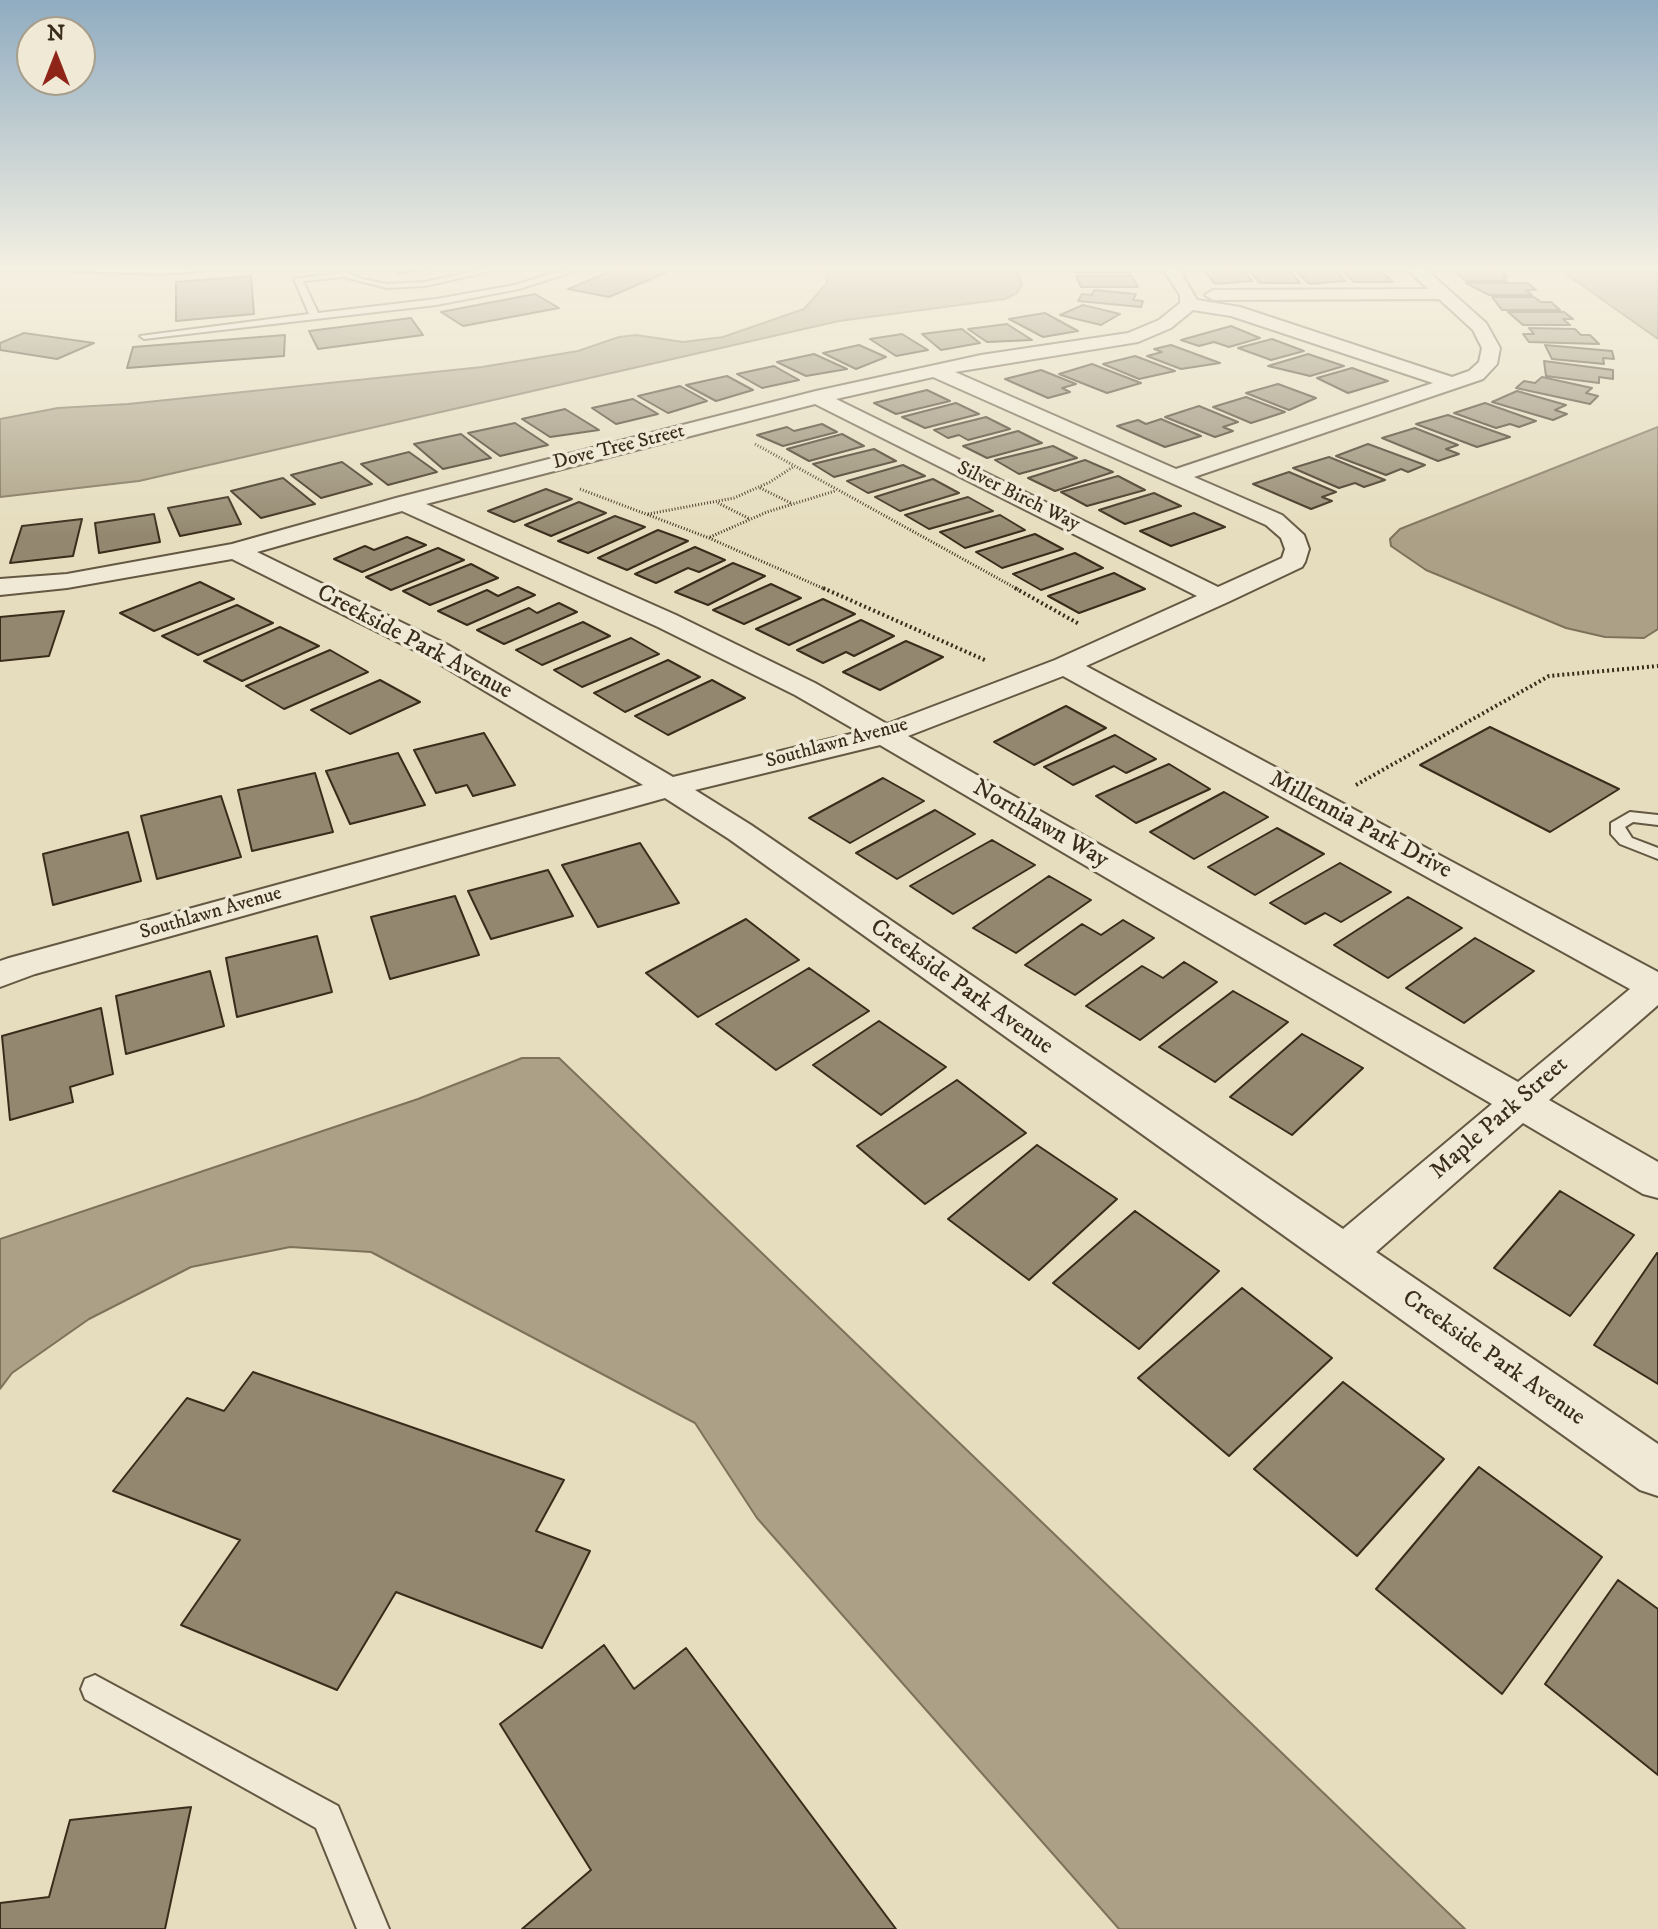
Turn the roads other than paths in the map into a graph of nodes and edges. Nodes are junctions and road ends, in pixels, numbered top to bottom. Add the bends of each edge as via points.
1 (1021, 356) edge
2 (1370, 356) edge
3 (1489, 356) edge
4 (934, 370) junction
5 (1454, 384) junction
6 (816, 397) junction
7 (1175, 476) junction
8 (404, 503) junction
9 (235, 551) junction
10 (0, 587) edge
11 (1219, 597) junction
12 (1065, 666) junction
13 (884, 735) junction
14 (669, 787) junction
15 (1658, 820) edge
16 (1658, 854) edge
17 (0, 975) edge
18 (1657, 986) edge
19 (1519, 1102) junction
20 (1658, 1182) edge
21 (1342, 1255) junction
22 (1658, 1473) edge
23 (95, 1689) dead end
24 (373, 1929) edge

1 - 4 street, Dove Tree Street
2 - 5 street
3 - 5 street via 1476,375
4 - 6 street, Dove Tree Street
4 - 7 street, Southlawn Avenue
5 - 7 street
6 - 8 street, Dove Tree Street
6 - 11 street, Silver Birch Way
7 - 11 street, Southlawn Avenue via 1274,520 1292,535 1297,549 1293,562
8 - 9 street, Dove Tree Street
8 - 13 street, Northlawn Way via 667,621
9 - 10 street, Dove Tree Street via 67,581
9 - 14 street, Creekside Park Avenue via 438,651
11 - 12 street, Southlawn Avenue
12 - 13 street, Southlawn Avenue
12 - 18 street, Millennia Park Drive
13 - 14 street, Southlawn Avenue
13 - 19 street, Northlawn Way
14 - 17 street, Southlawn Avenue
14 - 21 street, Creekside Park Avenue
15 - 16 lane via 1630,817 1617,826 1626,841
18 - 19 street, Maple Park Street
19 - 20 street, Northlawn Way
19 - 21 street, Maple Park Street
21 - 22 street, Creekside Park Avenue
23 - 24 lane via 327,1817

